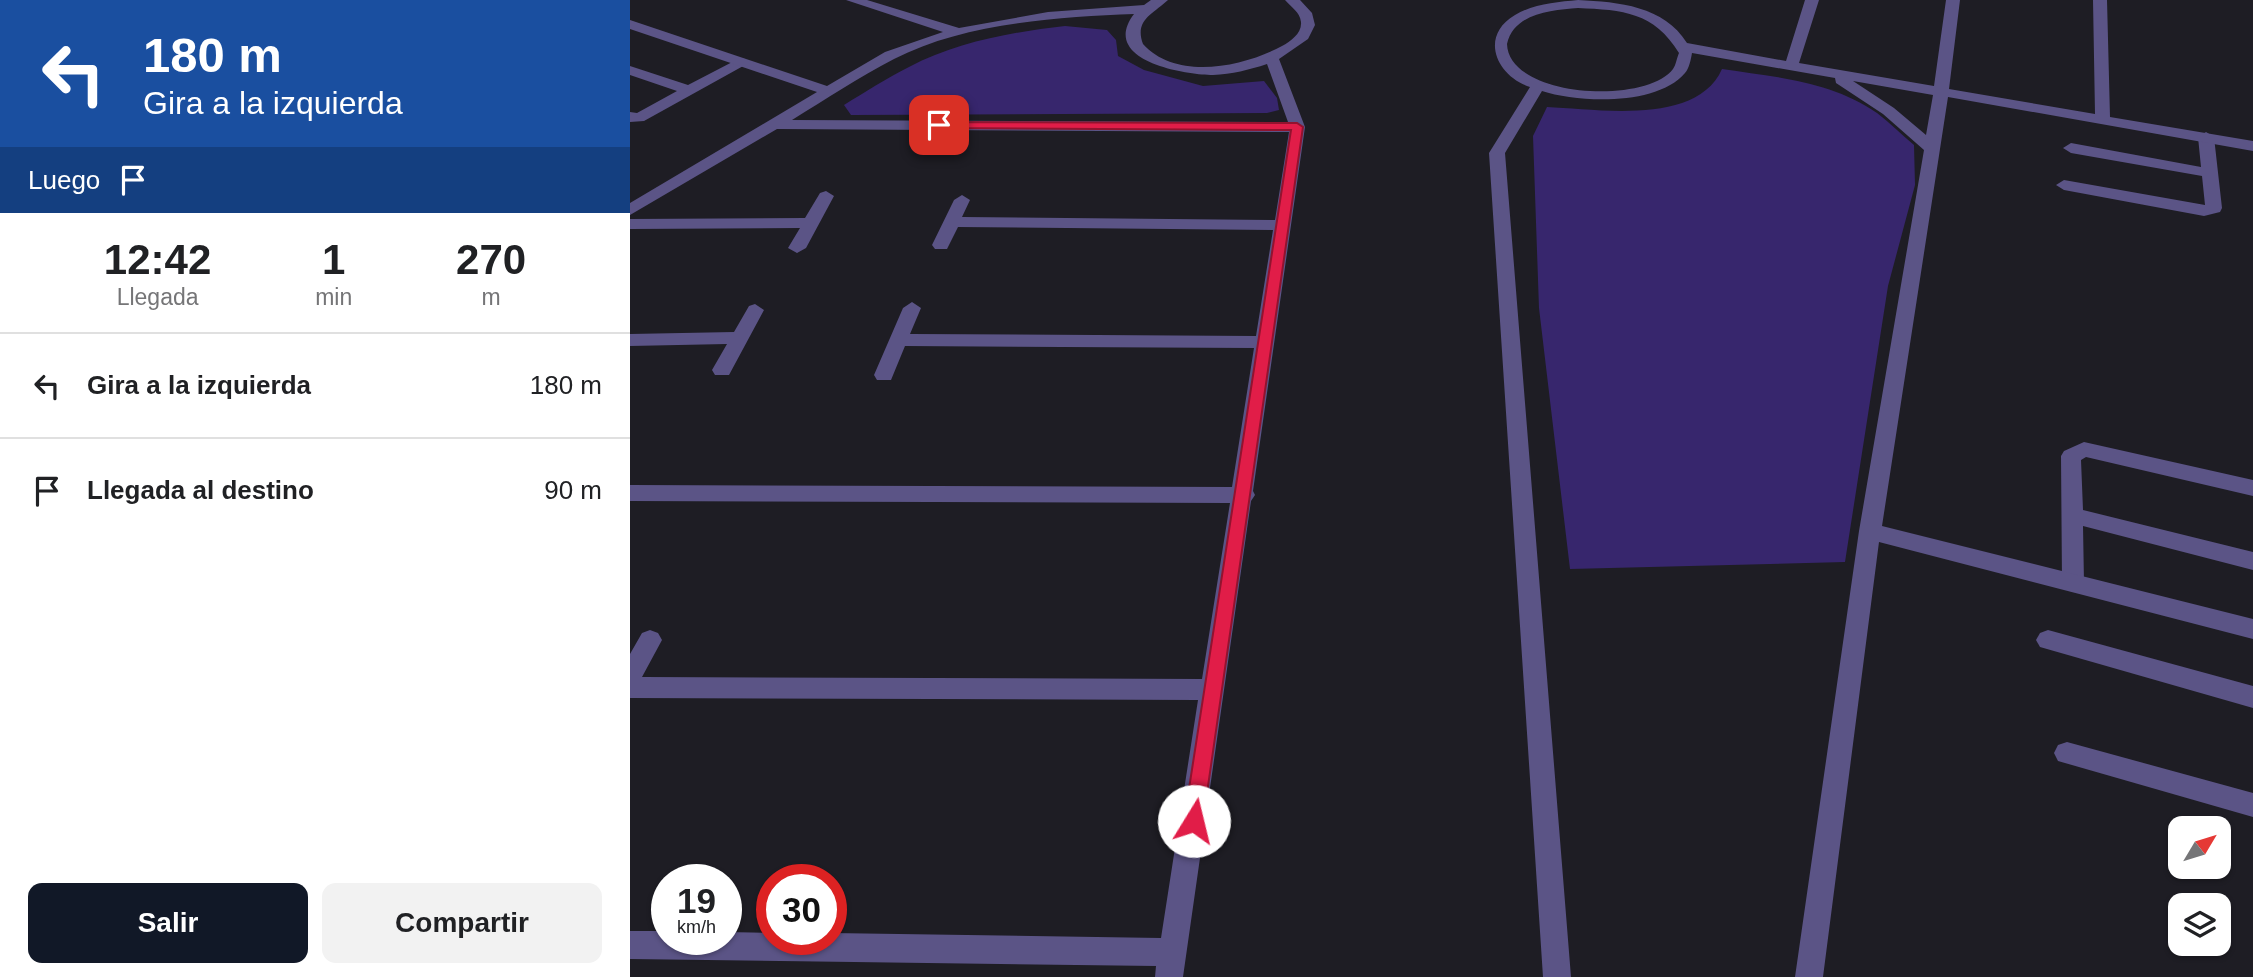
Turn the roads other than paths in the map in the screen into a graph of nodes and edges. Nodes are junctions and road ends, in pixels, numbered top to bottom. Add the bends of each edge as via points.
1 (853, 0) edge
2 (1161, 0) edge
3 (1292, 0) edge
4 (1630, 0) edge
5 (1812, 0) edge
6 (1953, 0) edge
7 (2100, 0) edge
8 (1563, 3) edge
9 (1077, 6) edge
10 (1147, 9) junction
11 (1645, 15) junction
12 (630, 23) edge
13 (957, 31) junction
14 (1683, 47) junction
15 (1272, 58) junction
16 (740, 62) junction
17 (1791, 66) junction
18 (630, 70) edge
19 (1828, 72) junction
20 (1538, 86) junction
21 (688, 90) junction
22 (827, 91) junction
23 (1941, 92) junction
24 (630, 117) edge
25 (2103, 120) junction
26 (773, 124) junction
27 (1297, 127) junction
28 (2206, 138) junction
29 (2253, 146) edge
30 (1931, 148) junction
31 (2071, 148) dead end
32 (2210, 173) junction
33 (2064, 185) dead end
34 (826, 196) dead end
35 (962, 200) dead end
36 (630, 210) edge
37 (952, 222) junction
38 (810, 223) junction
39 (630, 224) edge
40 (1283, 225) junction
41 (941, 245) dead end
42 (797, 248) dead end
43 (912, 308) dead end
44 (755, 310) dead end
45 (740, 338) junction
46 (630, 340) edge
47 (898, 340) junction
48 (1266, 342) junction
49 (722, 370) dead end
50 (884, 375) dead end
51 (2253, 488) edge
52 (630, 493) edge
53 (1244, 495) junction
54 (2071, 515) junction
55 (1870, 531) junction
56 (2253, 561) edge
57 (2073, 583) junction
58 (2253, 629) edge
59 (650, 640) dead end
60 (2048, 640) dead end
61 (630, 676) edge
62 (630, 687) edge
63 (1214, 690) junction
64 (2253, 697) edge
65 (2067, 753) dead end
66 (2253, 805) edge
67 (630, 945) edge
68 (1171, 965) edge
69 (1557, 977) edge
70 (1809, 977) edge

1 - 13 street
2 - 10 street
3 - 15 street via 1304,10 1307,28 1294,46
4 - 11 street
5 - 17 street
6 - 23 street
7 - 25 street
8 - 11 street via 1613,6
8 - 20 street via 1515,21 1500,39 1502,59
9 - 10 street
9 - 13 street
10 - 15 street via 1134,26 1136,44 1165,64 1214,70
11 - 14 street via 1670,29
12 - 16 street
13 - 22 street via 890,55
14 - 17 street
14 - 20 street via 1682,65 1676,74 1638,93 1578,96
15 - 27 street
16 - 21 street
16 - 22 street
17 - 19 street
18 - 21 street
19 - 23 street
19 - 30 street via 1901,119
20 - 69 street via 1497,153
21 - 24 street via 639,118
22 - 26 street
23 - 25 street
23 - 30 street
25 - 28 street
26 - 27 street
26 - 36 street
27 - 40 street
28 - 29 street
28 - 32 street
30 - 55 street
31 - 32 street
32 - 33 street via 2214,208 2204,211
34 - 38 street
35 - 37 street
37 - 40 street
37 - 41 street
38 - 39 street
38 - 42 street
40 - 48 street
43 - 47 street
44 - 45 street
45 - 46 street
45 - 49 street
47 - 48 street
47 - 50 street
48 - 53 street
51 - 54 street via 2084,449 2071,456
52 - 53 street
53 - 63 street
54 - 56 street
54 - 57 street
55 - 57 street
55 - 70 street
57 - 58 street
59 - 61 street
60 - 64 street
62 - 63 street
63 - 68 street
65 - 66 street
67 - 68 street

